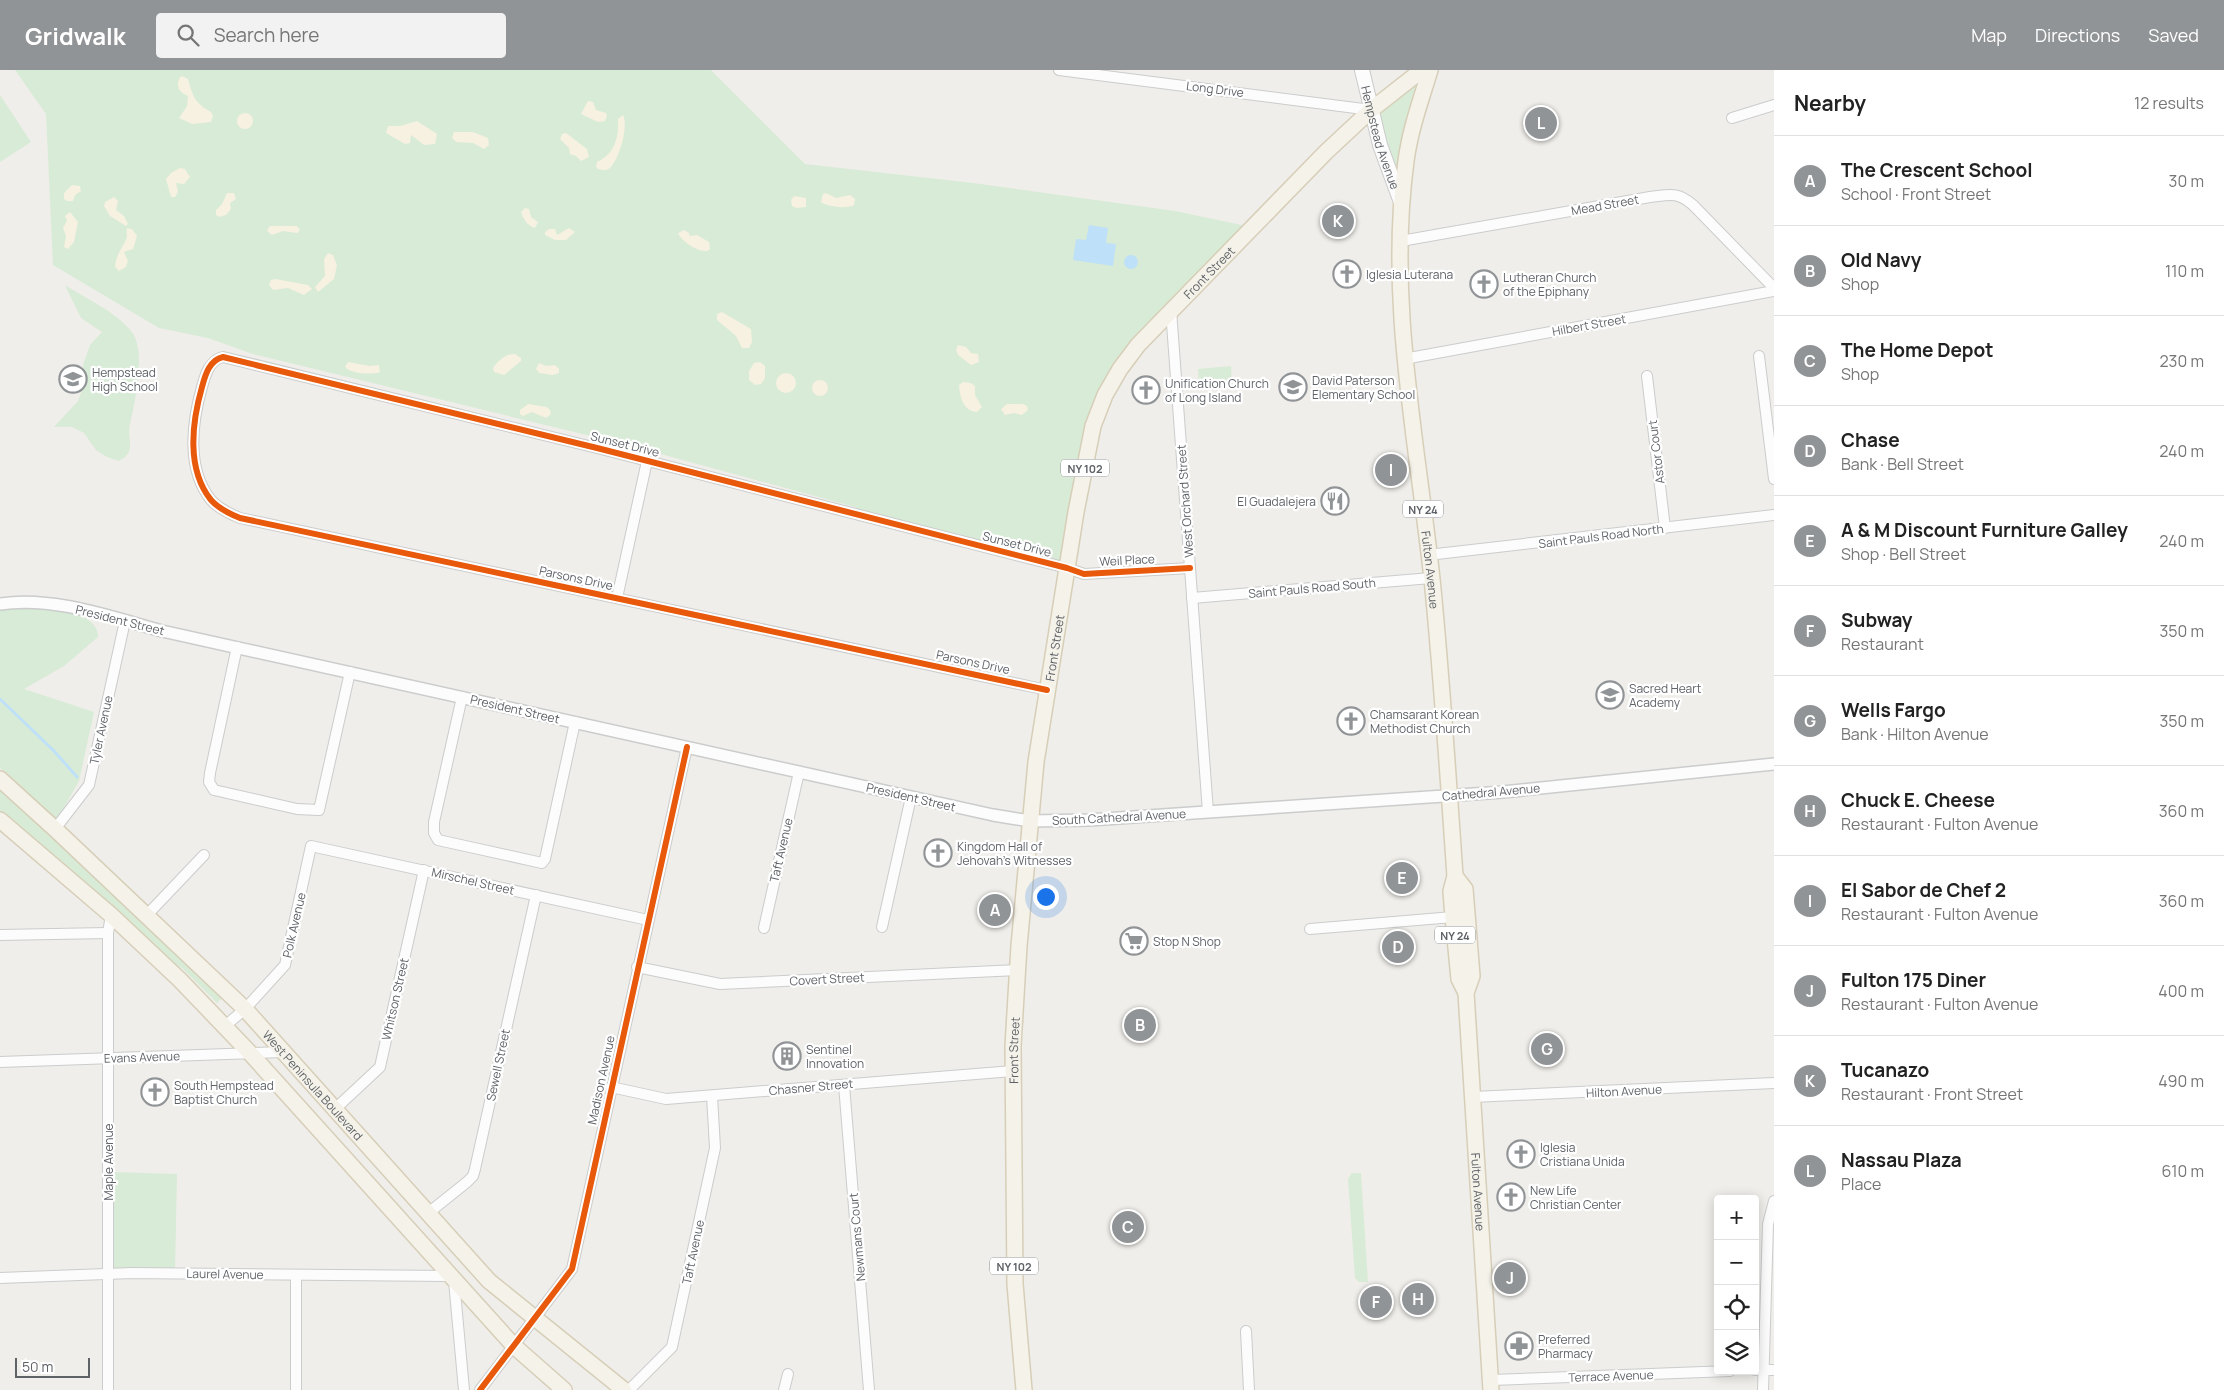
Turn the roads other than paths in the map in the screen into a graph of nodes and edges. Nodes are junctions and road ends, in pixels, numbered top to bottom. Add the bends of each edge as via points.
1 (1060, 70) edge
2 (1362, 70) edge
3 (1422, 70) edge
4 (1430, 70) edge
5 (1774, 105) edge
6 (1371, 110) junction
7 (1732, 118) dead end
8 (1402, 205) junction
9 (1400, 241) junction
10 (1774, 290) edge
11 (1171, 310) junction
12 (1759, 356) dead end
13 (1404, 358) junction
14 (1647, 376) dead end
15 (199, 396) joint
16 (1770, 408) edge
17 (647, 461) junction
18 (1774, 479) edge
19 (1774, 515) edge
20 (1665, 528) junction
21 (1428, 555) junction
22 (1067, 568) junction
23 (1190, 568) junction
24 (1432, 578) junction
25 (617, 598) junction
26 (1192, 598) junction
27 (0, 604) edge
28 (125, 620) junction
29 (237, 648) junction
30 (350, 672) junction
31 (1047, 690) junction
32 (462, 697) junction
33 (575, 722) junction
34 (686, 747) junction
35 (1774, 764) edge
36 (799, 772) junction
37 (0, 779) edge
38 (1449, 796) junction
39 (911, 797) junction
40 (1208, 812) junction
41 (0, 820) edge
42 (1030, 821) junction
43 (56, 829) junction
44 (204, 855) dead end
45 (308, 859) joint
46 (424, 870) junction
47 (1455, 876) junction
48 (536, 895) junction
49 (111, 915) junction
50 (146, 916) junction
51 (1453, 917) junction
52 (648, 920) junction
53 (882, 927) dead end
54 (764, 928) dead end
55 (1310, 929) dead end
56 (108, 933) junction
57 (0, 935) edge
58 (637, 967) junction
59 (1018, 970) junction
60 (1466, 993) junction
61 (245, 1009) junction
62 (225, 1026) junction
63 (284, 1052) junction
64 (250, 1053) junction
65 (108, 1058) junction
66 (0, 1062) edge
67 (1013, 1071) junction
68 (1774, 1083) edge
69 (844, 1084) junction
70 (611, 1087) junction
71 (712, 1096) junction
72 (1473, 1097) junction
73 (335, 1109) junction
74 (1774, 1201) edge
75 (427, 1214) junction
76 (107, 1274) junction
77 (296, 1275) junction
78 (0, 1278) edge
79 (452, 1279) junction
80 (534, 1319) junction
81 (1246, 1331) dead end
82 (514, 1346) junction
83 (1764, 1370) edge
84 (1714, 1372) edge
85 (788, 1374) dead end
86 (1491, 1385) edge
87 (108, 1390) edge
88 (296, 1390) edge
89 (464, 1390) edge
90 (480, 1390) edge
91 (564, 1390) edge
92 (624, 1390) edge
93 (629, 1390) edge
94 (784, 1390) edge
95 (869, 1390) edge
96 (1024, 1390) edge
97 (1249, 1390) edge
98 (1763, 1390) edge

1 - 6 street, Long Drive
2 - 6 main road, Hempstead Avenue
3 - 6 main road, Front Street / NY 102
4 - 8 main road, NY 24 via 1406,160
5 - 7 street
6 - 8 main road, Hempstead Avenue
6 - 11 main road, Front Street / NY 102
8 - 9 main road, Fulton Avenue / NY 24
9 - 10 street, Mead Street via 1650,197 1683,196
9 - 13 main road, Fulton Avenue / NY 24
10 - 13 street, Hilbert Street
11 - 22 main road, Front Street / NY 102 via 1138,345 1105,396 1093,426
11 - 23 street, West Orchard Street
12 - 16 street
13 - 21 main road, Fulton Avenue / NY 24
14 - 20 street, Astor Court
15 - 17 street, Sunset Drive via 206,373 218,358 223,358
15 - 25 street, Parsons Drive via 193,424 195,460 211,500 228,514
16 - 18 street
17 - 22 street, Sunset Drive
17 - 25 street
19 - 20 street, Saint Pauls Road North
20 - 21 street, Saint Pauls Road North
21 - 24 main road, Fulton Avenue / NY 24
22 - 23 street, Weil Place via 1084,574
22 - 31 main road, Front Street / NY 102
23 - 26 street, West Orchard Street
24 - 26 street, Saint Pauls Road South
24 - 38 main road, Fulton Avenue / NY 24
25 - 31 street, Parsons Drive
26 - 40 street, West Orchard Street
27 - 28 street, President Street via 50,605
28 - 29 street, President Street
28 - 43 street, Tyler Avenue via 89,785
29 - 30 street, President Street
29 - 30 street via 209,782 214,790 297,809 319,810
30 - 32 street, President Street
31 - 42 main road, Front Street / NY 102
32 - 33 street, President Street
32 - 33 street via 434,822 438,840 542,863 548,852
33 - 34 street, President Street
34 - 36 street, President Street
34 - 52 street, Madison Avenue
35 - 38 street, Cathedral Avenue
36 - 39 street, President Street
36 - 54 street, Taft Avenue
37 - 43 main road, West Peninsula Boulevard
38 - 40 street, Cathedral Avenue
38 - 47 main road, Fulton Avenue / NY 24
39 - 42 street, President Street
39 - 53 street
40 - 42 street, South Cathedral Avenue
41 - 49 main road, West Peninsula Boulevard
42 - 59 main road, Front Street / NY 102
43 - 50 main road, West Peninsula Boulevard
44 - 50 street
45 - 46 street, Mirschel Street via 312,846
45 - 61 street, Polk Avenue via 285,965
46 - 48 street, Mirschel Street
46 - 73 street, Whitson Street via 380,1067
47 - 51 main road, Fulton Avenue / NY 24 via 1451,891
47 - 60 main road, Fulton Avenue via 1465,889 1472,976
48 - 52 street, Mirschel Street
48 - 75 street, Sewell Street via 476,1169 467,1182
49 - 56 street, Maple Avenue
49 - 62 main road, West Peninsula Boulevard
50 - 61 main road, West Peninsula Boulevard
51 - 55 street
51 - 60 main road, Fulton Avenue / NY 24 via 1459,979
52 - 58 street, Madison Avenue
56 - 57 street
56 - 65 street, Maple Avenue
58 - 59 street, Covert Street via 720,984
58 - 70 street, Madison Avenue
59 - 67 main road, Front Street / NY 102
60 - 72 main road, Fulton Avenue / NY 24
61 - 62 street, Polk Avenue
61 - 63 main road, West Peninsula Boulevard
62 - 64 main road, West Peninsula Boulevard
63 - 64 street, Evans Avenue
63 - 73 main road, West Peninsula Boulevard
64 - 65 street, Evans Avenue
64 - 79 main road, West Peninsula Boulevard
65 - 66 street, Evans Avenue
65 - 76 street, Maple Avenue
67 - 69 street, Chasner Street
67 - 96 main road, Front Street / NY 102 via 1015,1284
68 - 72 street, Hilton Avenue
69 - 71 street, Chasner Street
69 - 95 street, Newmans Court
70 - 71 street, Chasner Street via 666,1099
70 - 80 street, Madison Avenue via 572,1269
71 - 93 street, Taft Avenue via 715,1148 672,1347
72 - 86 main road, Fulton Avenue / NY 24
73 - 75 main road, West Peninsula Boulevard
74 - 83 street via 1768,1224
75 - 80 main road, West Peninsula Boulevard via 489,1281
76 - 77 street, Laurel Avenue
76 - 78 street, Laurel Avenue
76 - 87 street, Maple Avenue
77 - 79 street, Laurel Avenue
77 - 88 street
79 - 82 main road, West Peninsula Boulevard
79 - 89 street
80 - 82 street, Madison Avenue
80 - 92 main road, West Peninsula Boulevard
81 - 97 street
82 - 90 street, Madison Avenue
82 - 91 main road, West Peninsula Boulevard
83 - 98 street
84 - 86 street, Terrace Avenue
85 - 94 street

